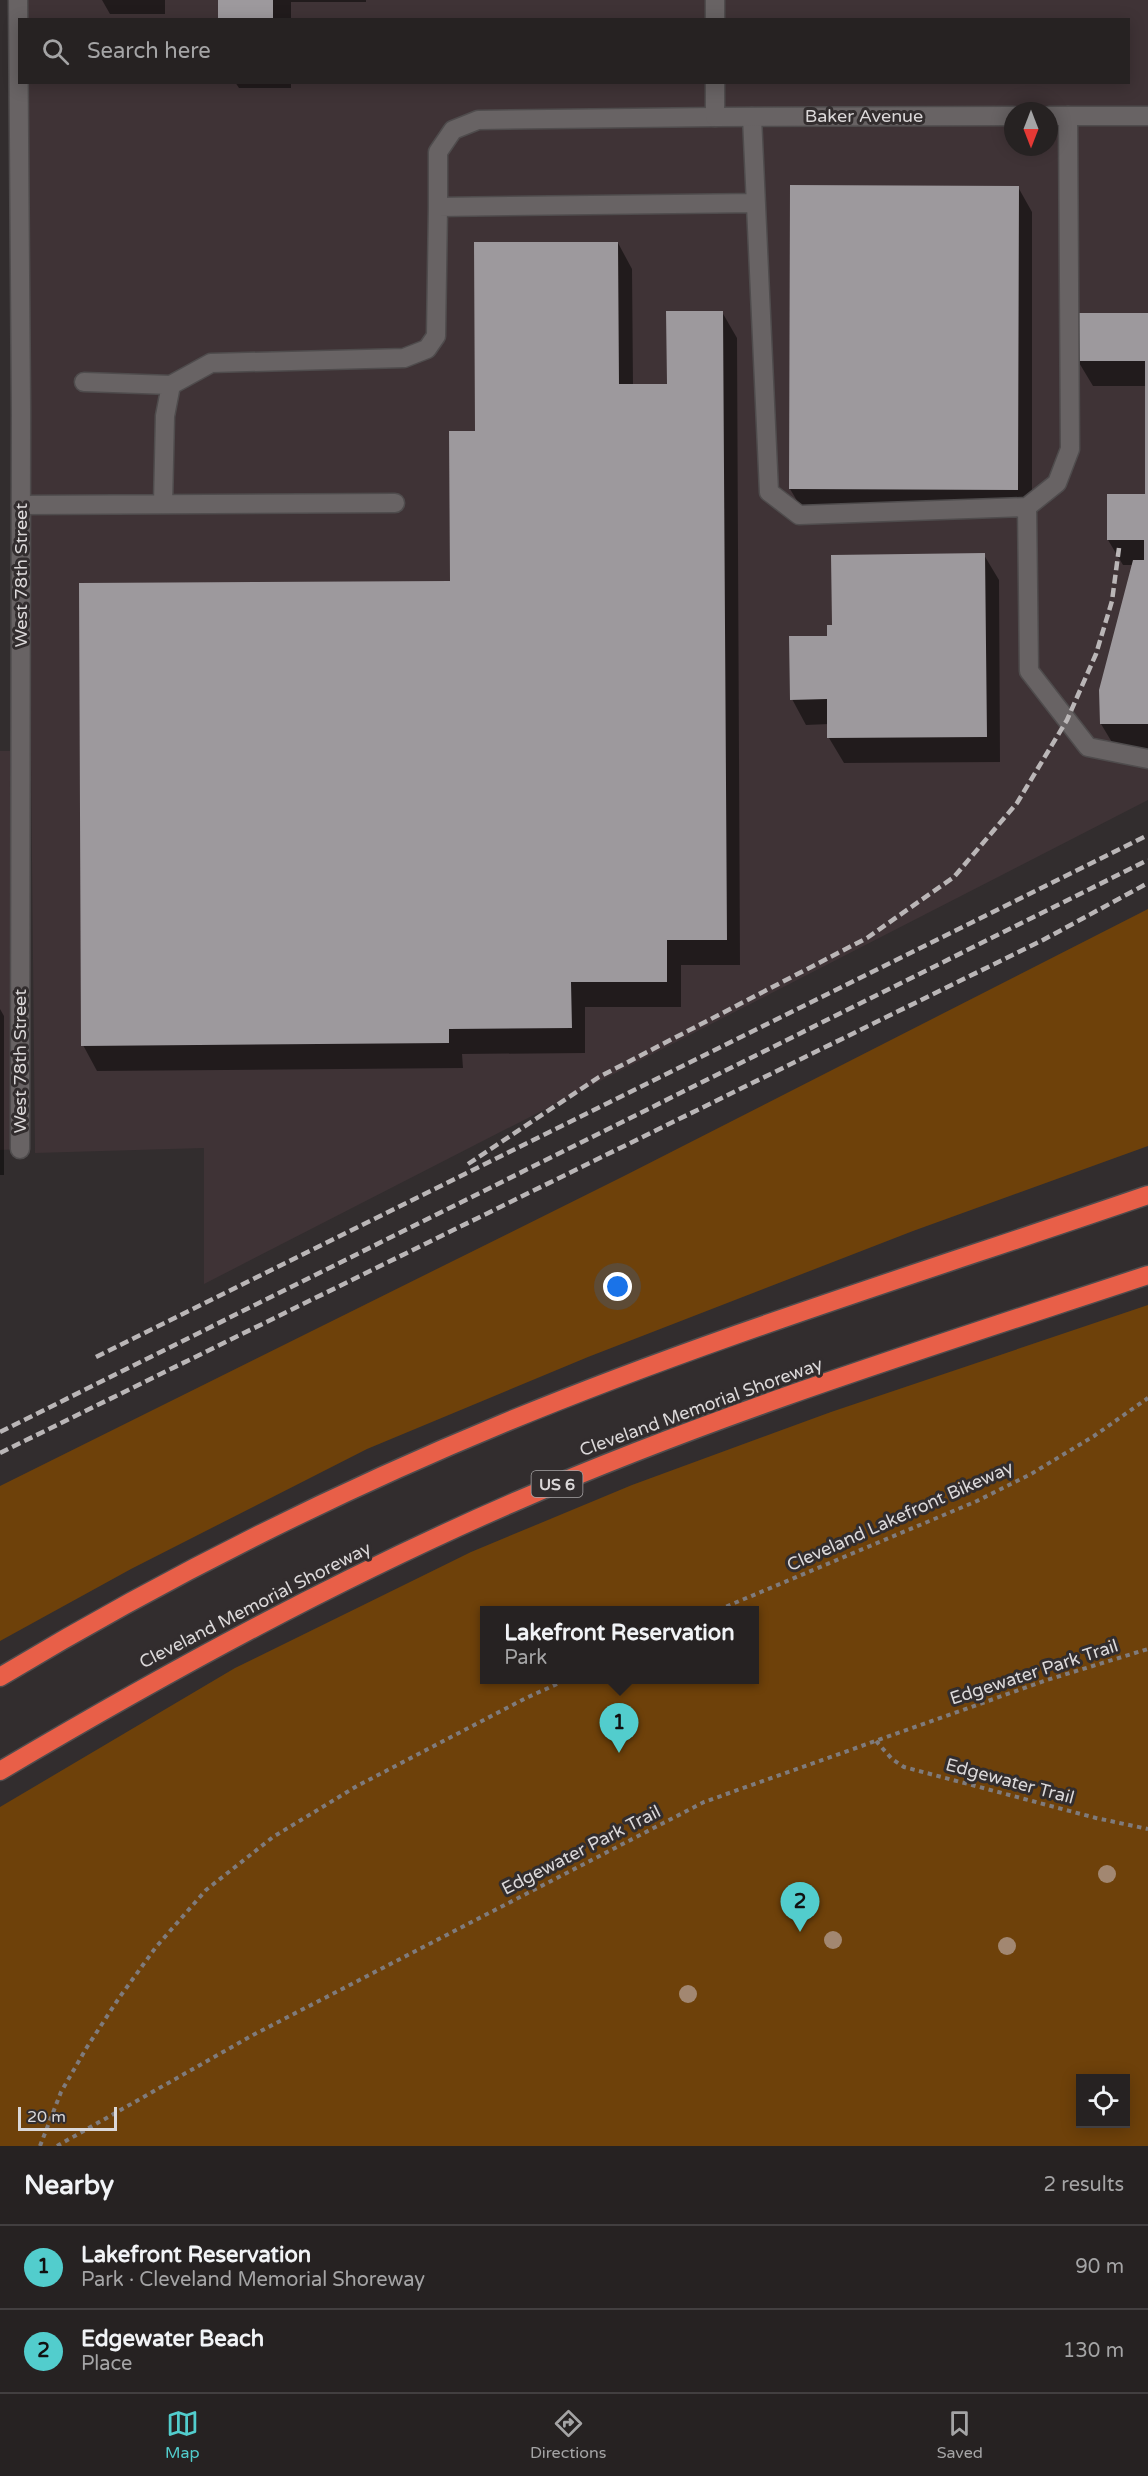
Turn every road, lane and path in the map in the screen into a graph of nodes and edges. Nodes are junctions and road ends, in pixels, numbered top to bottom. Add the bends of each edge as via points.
1 (18, 0) edge
2 (715, 0) edge
3 (18, 18) edge
4 (715, 18) edge
5 (18, 84) edge
6 (715, 84) edge
7 (1004, 116) edge
8 (1058, 116) edge
9 (1068, 116) junction
10 (1148, 116) edge
11 (716, 117) junction
12 (752, 117) junction
13 (756, 203) junction
14 (438, 207) junction
15 (84, 382) dead end
16 (171, 385) junction
17 (395, 503) dead end
18 (163, 504) junction
19 (21, 505) junction
20 (1027, 507) junction
21 (1148, 759) edge
22 (20, 1149) dead end
23 (1148, 1195) edge
24 (1148, 1275) edge
25 (1148, 1398) edge
26 (730, 1606) edge
27 (1148, 1649) edge
28 (0, 1677) edge
29 (557, 1684) edge
30 (876, 1741) junction
31 (0, 1771) edge
32 (1148, 1829) edge
33 (40, 2146) edge
34 (57, 2146) edge

1 - 3 street, West 78th Street
2 - 4 street
5 - 19 street, West 78th Street
6 - 11 street
7 - 12 street, Baker Avenue
8 - 9 street
9 - 10 street
9 - 20 street via 1070,449 1057,483
11 - 12 street, Baker Avenue
11 - 14 street, Baker Avenue via 478,120 453,130 438,152
12 - 13 street
13 - 14 street
13 - 20 street via 769,492 799,515
14 - 16 street, Baker Avenue via 436,336 427,349 404,358 211,363
15 - 16 street
16 - 18 street via 165,416
17 - 18 street
18 - 19 street
19 - 22 street, West 78th Street
20 - 21 street via 1029,672 1088,747
23 - 28 highway via 677,1356 449,1446 186,1572
24 - 31 highway, Cleveland Memorial Shoreway / US 6 via 795,1393 519,1500 297,1604
25 - 26 path, Cleveland Lakefront Bikeway via 1031,1474 977,1501
27 - 30 path, Edgewater Park Trail
29 - 33 path via 357,1786 273,1837 206,1890 156,1947 87,2047 61,2092
30 - 32 path, Edgewater Trail via 904,1767
30 - 34 path, Edgewater Park Trail via 704,1802 253,2035

